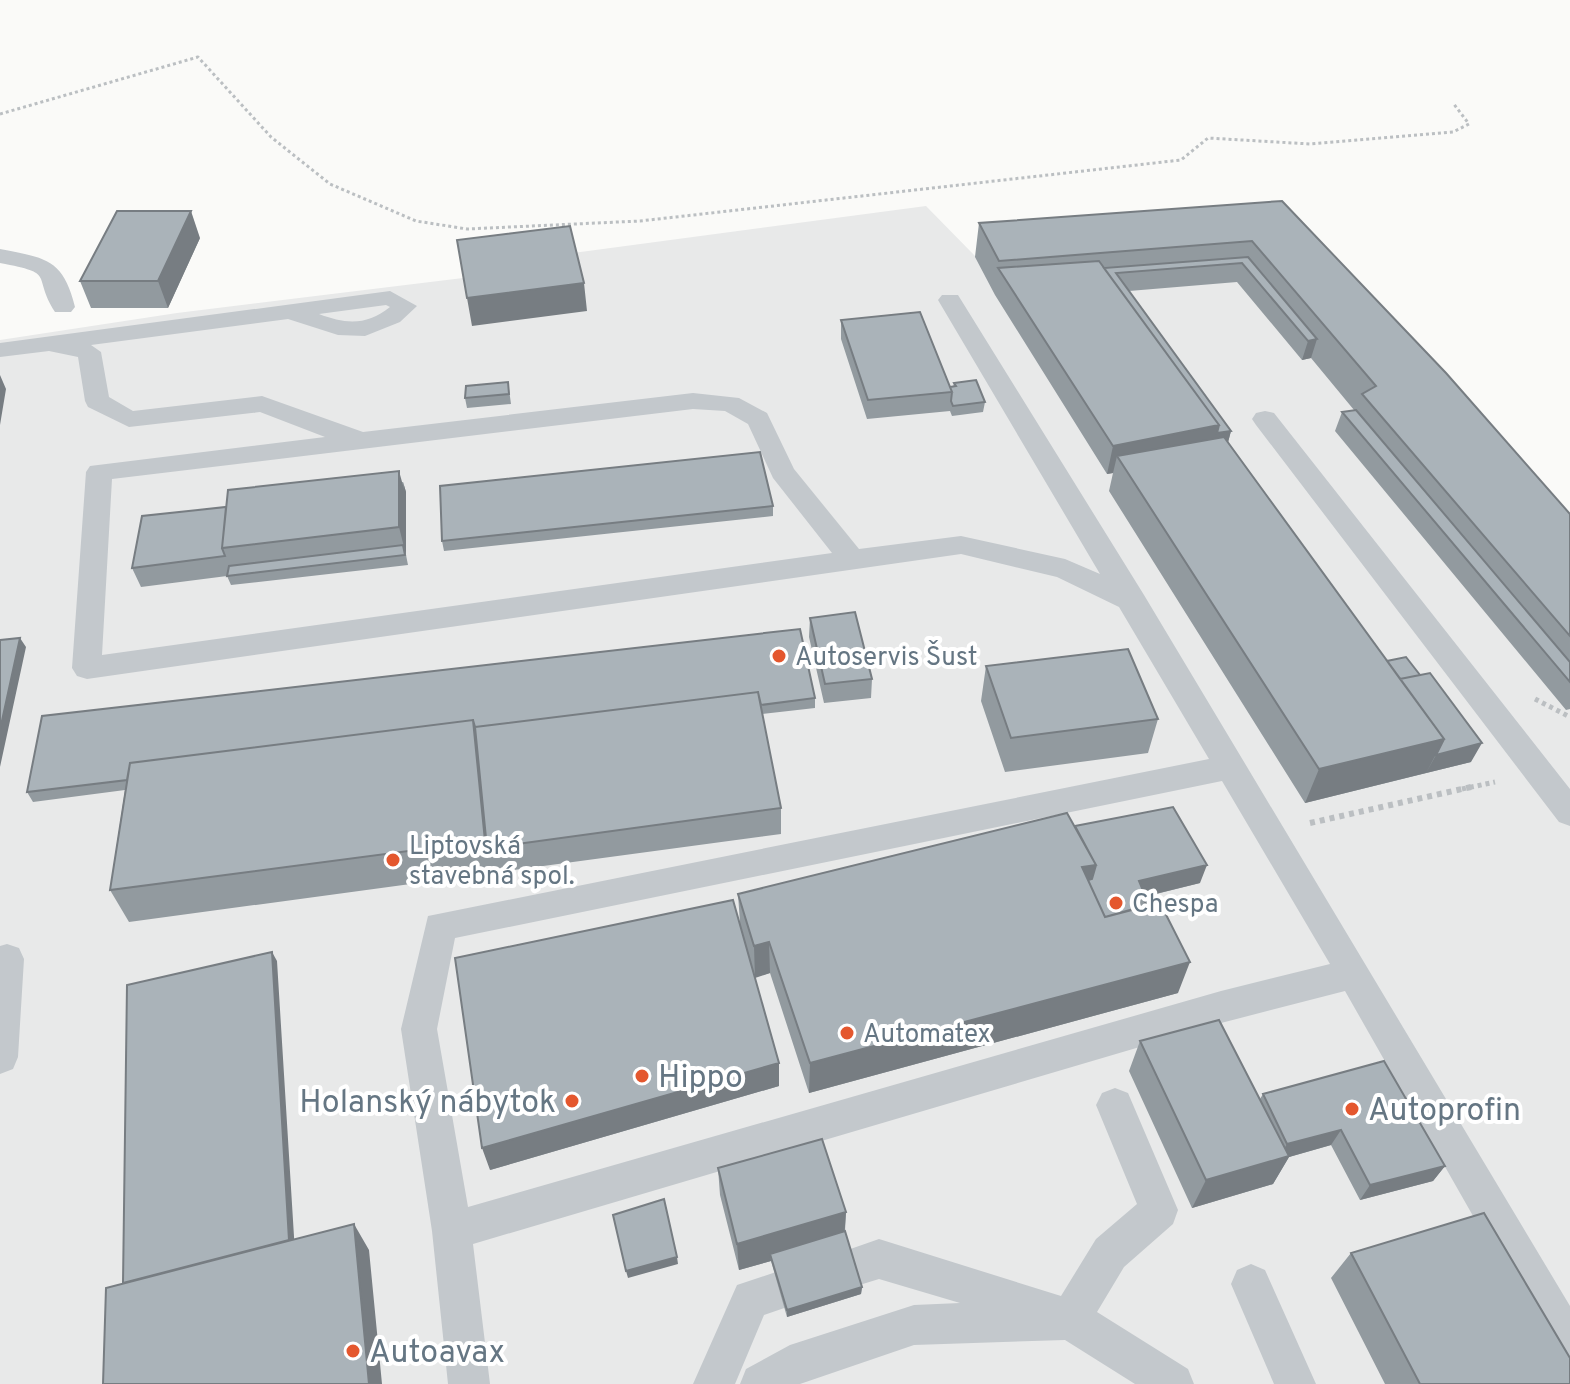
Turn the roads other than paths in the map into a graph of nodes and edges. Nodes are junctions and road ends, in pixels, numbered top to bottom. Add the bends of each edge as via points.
1 (0, 256) edge
2 (950, 300) dead end
3 (63, 307) dead end
4 (295, 313) dead end
5 (48, 344) junction
6 (0, 350) edge
7 (1265, 419) dead end
8 (362, 441) junction
9 (852, 560) junction
10 (1134, 602) junction
11 (1231, 767) junction
12 (1570, 813) edge
13 (7, 959) dead end
14 (1354, 973) junction
15 (0, 1057) edge
16 (1115, 1105) dead end
17 (452, 1231) junction
18 (853, 1267) edge
19 (1251, 1284) dead end
20 (779, 1291) edge
21 (1070, 1319) junction
22 (1570, 1345) edge
23 (469, 1384) edge
24 (714, 1384) edge
25 (761, 1384) edge
26 (1173, 1384) edge
27 (1295, 1384) edge

1 - 3 lane via 47,265 58,277
2 - 10 lane
4 - 5 lane
5 - 6 lane
5 - 8 lane via 89,352 97,401 129,419 262,404
7 - 12 lane
8 - 9 lane via 693,401 730,404 758,419 782,472
8 - 9 lane via 99,472 87,668
9 - 10 lane via 961,545 1065,569
10 - 11 lane
11 - 14 lane
11 - 17 lane via 440,926 419,1029
13 - 15 lane
14 - 17 lane
14 - 22 lane
16 - 21 lane via 1159,1210 1110,1253
17 - 23 lane
18 - 21 lane via 879,1259
19 - 27 lane
20 - 24 lane via 751,1299
21 - 25 lane via 914,1325 790,1366
21 - 26 lane

